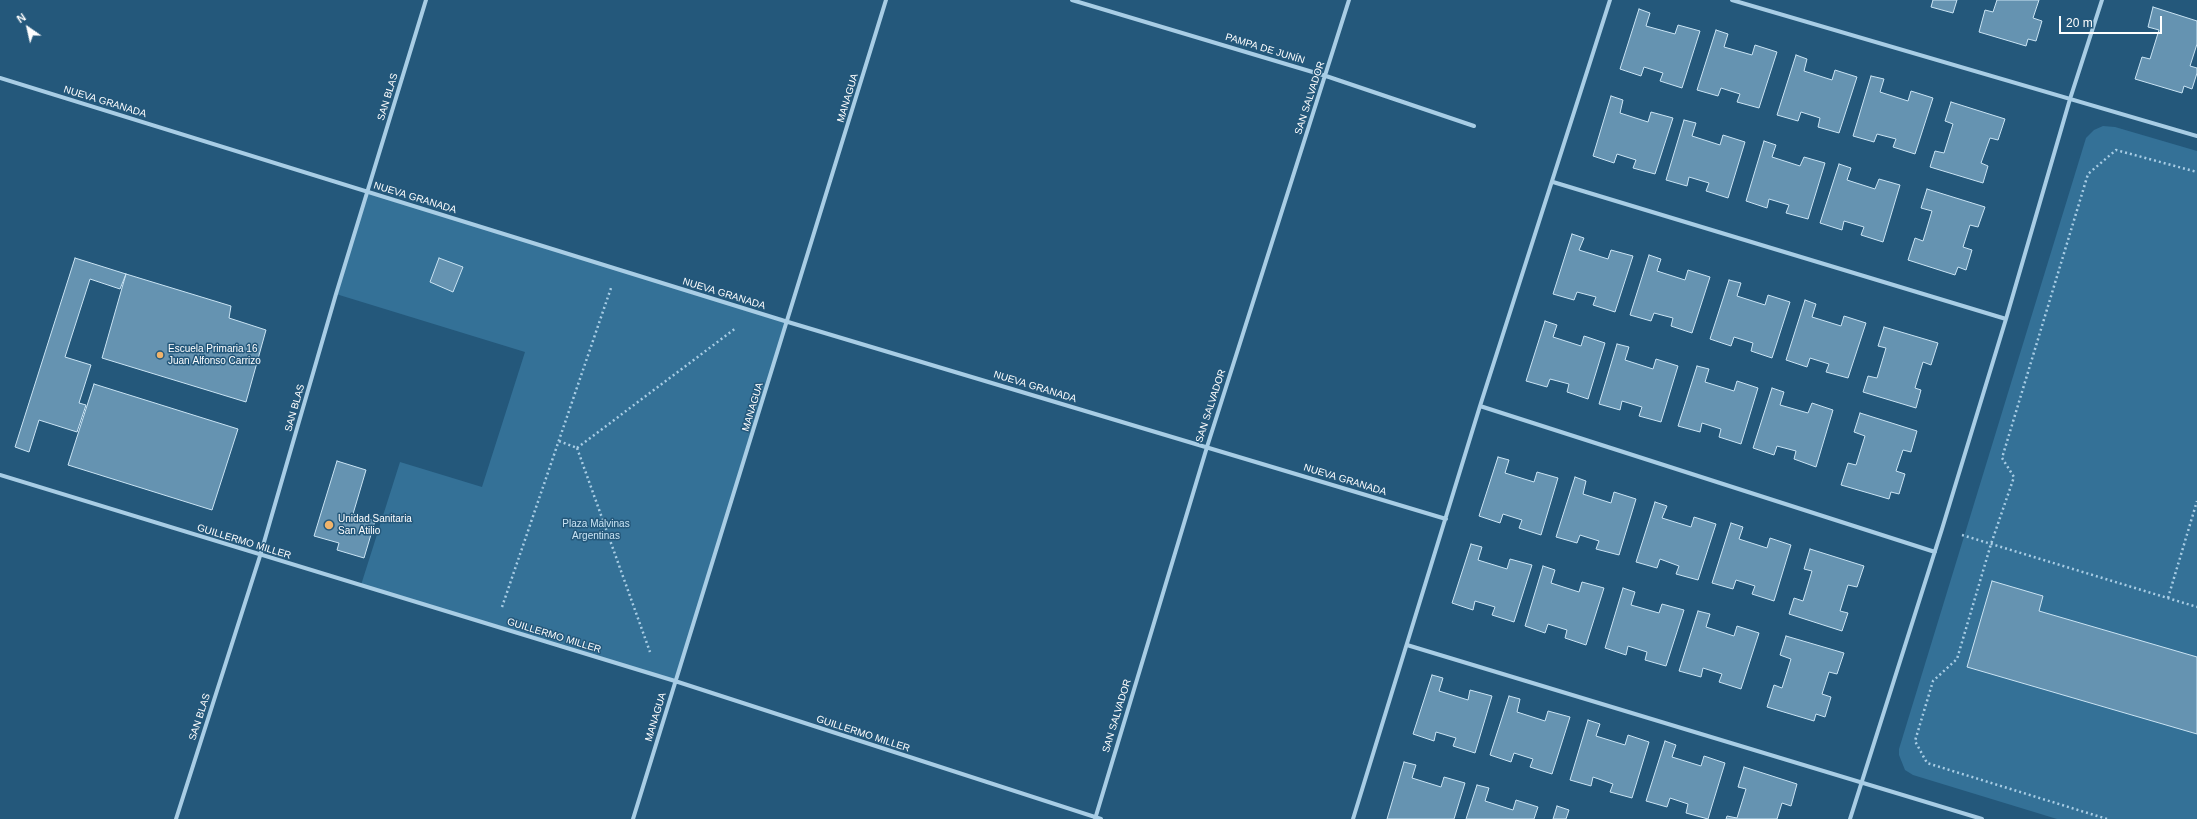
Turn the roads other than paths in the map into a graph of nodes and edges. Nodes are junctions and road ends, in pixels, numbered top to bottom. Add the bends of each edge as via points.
1 (426, 0) edge
2 (886, 0) edge
3 (1072, 0) edge
4 (1349, 0) edge
5 (1610, 0) edge
6 (1732, 0) edge
7 (2102, 0) edge
8 (1326, 76) junction
9 (0, 78) edge
10 (2070, 99) junction
11 (1474, 126) dead end
12 (2197, 136) edge
13 (1553, 182) junction
14 (368, 192) junction
15 (2006, 319) junction
16 (788, 322) junction
17 (1480, 406) junction
18 (1207, 446) junction
19 (0, 475) edge
20 (1446, 519) junction
21 (1935, 552) junction
22 (260, 556) junction
23 (1407, 645) junction
24 (675, 682) junction
25 (1862, 782) junction
26 (1095, 818) edge
27 (176, 819) edge
28 (633, 819) edge
29 (1101, 819) edge
30 (1353, 819) edge
31 (1850, 819) edge
32 (1982, 819) edge

1 - 14 street, SAN BLAS
2 - 16 street, MANAGUA
3 - 8 street, PAMPA DE JUNÍN
4 - 8 street, SAN SALVADOR
5 - 13 street
6 - 10 street
7 - 10 street
8 - 11 street, PAMPA DE JUNÍN
8 - 18 street, SAN SALVADOR
9 - 14 street, NUEVA GRANADA
10 - 12 street
10 - 15 street
13 - 15 street
13 - 17 street
14 - 16 street, NUEVA GRANADA
14 - 22 street, SAN BLAS
15 - 21 street
16 - 18 street, NUEVA GRANADA
16 - 24 street, MANAGUA
17 - 20 street
17 - 21 street
18 - 20 street, NUEVA GRANADA
18 - 26 street, SAN SALVADOR
19 - 22 street, GUILLERMO MILLER
20 - 23 street
21 - 25 street
22 - 24 street, GUILLERMO MILLER
22 - 27 street, SAN BLAS
23 - 25 street
23 - 30 street
24 - 26 street, GUILLERMO MILLER
24 - 28 street, MANAGUA
25 - 31 street
25 - 32 street
26 - 29 street, GUILLERMO MILLER

